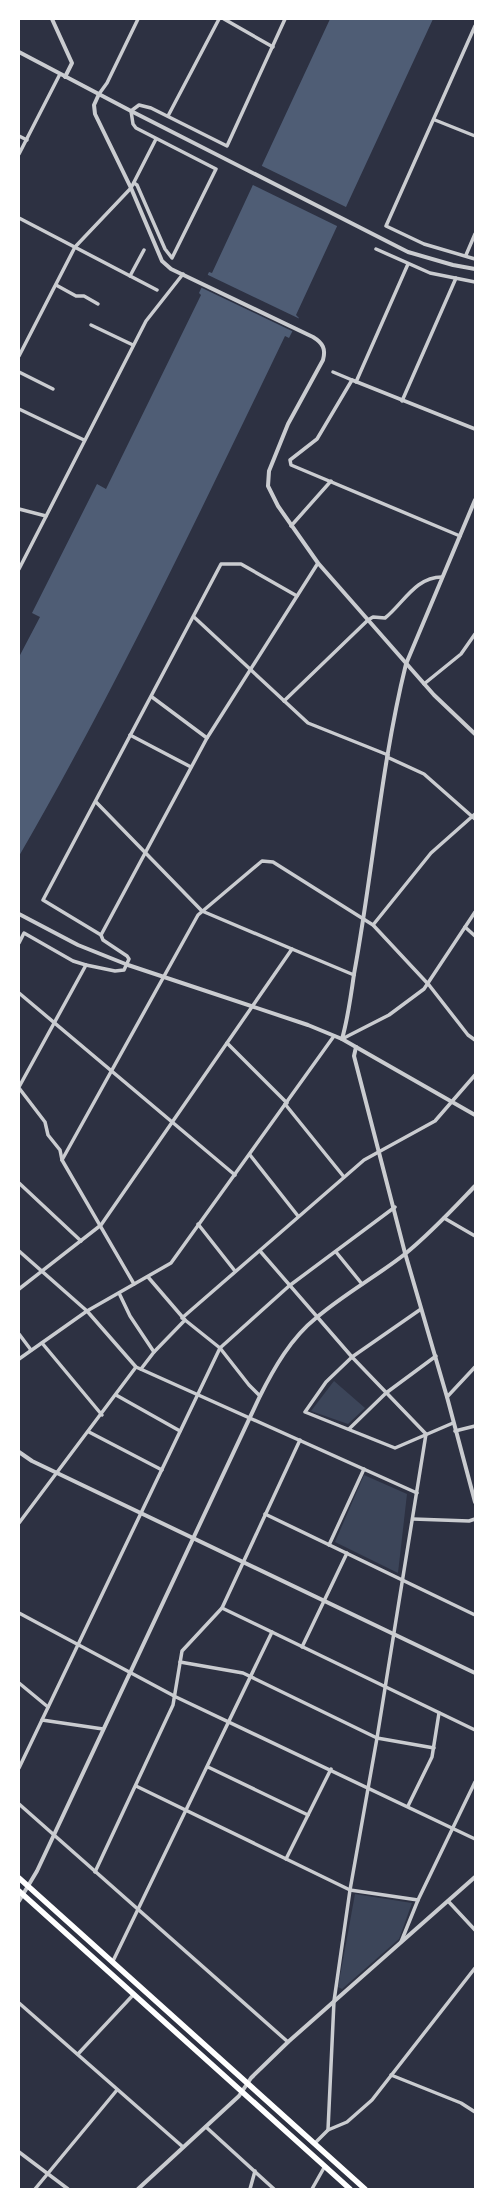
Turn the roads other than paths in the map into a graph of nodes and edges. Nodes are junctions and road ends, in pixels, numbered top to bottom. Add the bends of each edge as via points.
1 (52, 19) edge
2 (138, 19) edge
3 (219, 19) edge
4 (224, 19) edge
5 (285, 19) edge
6 (229, 20) edge
7 (475, 26) edge
8 (471, 36) junction
9 (475, 38) edge
10 (273, 47) junction
11 (19, 52) edge
12 (60, 74) junction
13 (66, 77) junction
14 (99, 94) junction
15 (131, 111) junction
16 (168, 116) junction
17 (435, 120) junction
18 (19, 136) edge
19 (475, 136) edge
20 (156, 139) junction
21 (27, 140) junction
22 (19, 154) edge
23 (134, 183) junction
24 (131, 188) junction
25 (19, 218) edge
26 (475, 234) edge
27 (75, 247) junction
28 (376, 249) dead end
29 (144, 250) dead end
30 (466, 255) junction
31 (475, 259) edge
32 (408, 264) junction
33 (475, 269) edge
34 (183, 274) junction
35 (130, 276) junction
36 (456, 278) junction
37 (475, 282) edge
38 (56, 285) junction
39 (157, 290) dead end
40 (98, 304) dead end
41 (91, 325) dead end
42 (133, 345) junction
43 (19, 356) edge
44 (19, 372) edge
45 (333, 372) dead end
46 (354, 381) junction
47 (53, 389) dead end
48 (402, 401) junction
49 (19, 409) edge
50 (475, 430) edge
51 (84, 440) junction
52 (331, 481) junction
53 (475, 500) edge
54 (474, 506) edge
55 (19, 509) edge
56 (46, 516) junction
57 (291, 526) junction
58 (460, 536) junction
59 (318, 563) junction
60 (19, 569) edge
61 (442, 577) junction
62 (297, 596) junction
63 (194, 617) junction
64 (368, 620) junction
65 (475, 634) edge
66 (406, 664) junction
67 (250, 669) junction
68 (424, 684) junction
69 (152, 697) junction
70 (284, 701) junction
71 (475, 734) edge
72 (130, 736) junction
73 (207, 738) junction
74 (387, 756) junction
75 (191, 767) junction
76 (96, 802) junction
77 (474, 816) edge
78 (146, 852) junction
79 (202, 911) junction
80 (475, 912) edge
81 (19, 914) edge
82 (365, 918) junction
83 (373, 925) junction
84 (465, 927) junction
85 (101, 935) junction
86 (475, 936) edge
87 (19, 943) edge
88 (292, 949) junction
89 (86, 965) junction
90 (128, 965) junction
91 (354, 975) junction
92 (164, 977) junction
93 (429, 985) junction
94 (19, 993) edge
95 (252, 1007) junction
96 (54, 1022) junction
97 (334, 1036) junction
98 (342, 1039) junction
99 (475, 1040) edge
100 (227, 1043) junction
101 (356, 1047) junction
102 (112, 1071) junction
103 (475, 1075) edge
104 (19, 1088) edge
105 (453, 1102) junction
106 (286, 1104) junction
107 (475, 1115) edge
108 (172, 1122) junction
109 (380, 1150) junction
110 (250, 1155) junction
111 (62, 1160) junction
112 (235, 1175) junction
113 (344, 1177) junction
114 (19, 1183) edge
115 (475, 1186) edge
116 (394, 1207) junction
117 (298, 1216) junction
118 (444, 1218) junction
119 (198, 1224) junction
120 (101, 1225) junction
121 (475, 1236) edge
122 (81, 1241) junction
123 (19, 1251) edge
124 (260, 1251) junction
125 (336, 1252) junction
126 (405, 1253) junction
127 (42, 1271) junction
128 (235, 1271) junction
129 (148, 1277) junction
130 (134, 1284) junction
131 (362, 1284) junction
132 (289, 1286) junction
133 (19, 1289) edge
134 (119, 1293) junction
135 (421, 1309) junction
136 (86, 1311) junction
137 (316, 1318) junction
138 (183, 1319) junction
139 (19, 1334) edge
140 (42, 1342) junction
141 (220, 1348) junction
142 (31, 1350) junction
143 (154, 1352) junction
144 (436, 1356) junction
145 (352, 1357) junction
146 (19, 1359) edge
147 (475, 1367) edge
148 (138, 1368) junction
149 (386, 1392) junction
150 (198, 1394) junction
151 (116, 1395) junction
152 (260, 1396) junction
153 (448, 1397) junction
154 (102, 1414) junction
155 (250, 1418) junction
156 (453, 1423) junction
157 (475, 1426) edge
158 (349, 1429) junction
159 (180, 1431) junction
160 (455, 1431) junction
161 (89, 1432) junction
162 (426, 1434) junction
163 (300, 1440) junction
164 (19, 1452) edge
165 (364, 1469) junction
166 (162, 1470) junction
167 (58, 1473) junction
168 (417, 1493) junction
169 (475, 1502) edge
170 (140, 1512) junction
171 (265, 1514) junction
172 (413, 1519) junction
173 (475, 1519) edge
174 (19, 1522) edge
175 (194, 1538) junction
176 (329, 1545) junction
177 (347, 1553) junction
178 (243, 1562) junction
179 (403, 1580) junction
180 (324, 1601) junction
181 (222, 1608) junction
182 (19, 1613) edge
183 (475, 1615) edge
184 (272, 1632) junction
185 (393, 1636) junction
186 (78, 1645) junction
187 (302, 1646) junction
188 (180, 1662) junction
189 (475, 1673) edge
190 (129, 1674) junction
191 (251, 1677) junction
192 (19, 1683) edge
193 (385, 1687) junction
194 (176, 1697) junction
195 (48, 1707) junction
196 (439, 1713) junction
197 (42, 1720) junction
198 (230, 1721) junction
199 (103, 1729) junction
200 (475, 1730) edge
201 (377, 1738) junction
202 (434, 1748) junction
203 (208, 1767) junction
204 (19, 1768) edge
205 (331, 1769) junction
206 (475, 1783) edge
207 (136, 1786) junction
208 (368, 1787) junction
209 (19, 1804) edge
210 (408, 1806) junction
211 (186, 1811) junction
212 (308, 1815) junction
213 (453, 1829) junction
214 (54, 1835) junction
215 (475, 1839) edge
216 (286, 1859) junction
217 (95, 1872) junction
218 (475, 1877) edge
219 (19, 1878) edge
220 (28, 1886) junction
221 (350, 1890) junction
222 (21, 1893) edge
223 (418, 1900) junction
224 (19, 1901) edge
225 (448, 1901) junction
226 (137, 1909) junction
227 (475, 1930) edge
228 (401, 1942) junction
229 (113, 1961) junction
230 (475, 1968) edge
231 (134, 1994) junction
232 (334, 2001) junction
233 (19, 2003) edge
234 (288, 2042) junction
235 (78, 2054) junction
236 (391, 2075) junction
237 (247, 2083) junction
238 (117, 2090) junction
239 (243, 2092) junction
240 (475, 2112) edge
241 (206, 2126) junction
242 (328, 2130) junction
243 (315, 2143) junction
244 (183, 2147) junction
245 (19, 2152) edge
246 (325, 2166) junction
247 (255, 2171) junction
248 (49, 2173) junction
249 (35, 2189) edge
250 (68, 2189) edge
251 (138, 2189) edge
252 (250, 2189) edge
253 (274, 2189) edge
254 (312, 2189) edge
255 (350, 2189) edge
256 (365, 2189) edge

1 - 13 street via 72,62
2 - 14 street via 107,83
3 - 16 street
4 - 6 street
5 - 10 street
6 - 10 street
7 - 8 street
8 - 9 street
8 - 17 street
10 - 16 street via 227,146
11 - 12 street
12 - 13 street
12 - 21 street
13 - 14 street
14 - 15 street
14 - 24 street via 94,105 95,114
15 - 16 street via 139,105
15 - 20 street via 136,128
15 - 33 street via 408,252
17 - 19 street
17 - 30 street via 386,226 424,244
18 - 21 street
20 - 23 street
20 - 23 street via 216,169 172,258
21 - 22 street
23 - 24 street
24 - 27 street
24 - 34 street via 159,256 165,264
25 - 27 street
26 - 30 street
27 - 35 street
27 - 38 street
28 - 32 street
29 - 35 street
30 - 31 street
32 - 36 street via 430,273
32 - 46 street
34 - 42 street via 146,321
34 - 57 street via 314,337 324,348 323,360 296,408 267,478 272,496
35 - 39 street
36 - 37 street
36 - 48 street
38 - 40 street
38 - 43 street
41 - 42 street
42 - 51 street
44 - 47 street
45 - 46 street
46 - 48 street
46 - 52 street via 317,439 290,460 290,465
48 - 50 street
49 - 51 street
51 - 56 street
52 - 57 street
52 - 58 street
53 - 54 street
54 - 58 street
55 - 56 street
56 - 60 street
57 - 59 street
58 - 61 street
59 - 62 street
59 - 64 street
61 - 64 street via 434,577 408,593 385,618 374,617
61 - 66 street
62 - 63 street via 241,564 222,564
62 - 67 street
63 - 67 street
63 - 69 street
64 - 66 street
64 - 70 street
65 - 68 street via 461,654
66 - 68 street
66 - 74 street
67 - 70 street
67 - 73 street
68 - 71 street
69 - 72 street
69 - 73 street
70 - 74 street via 308,723
72 - 75 street
72 - 76 street
73 - 75 street
74 - 77 street via 424,774
74 - 82 street
75 - 78 street
76 - 78 street
76 - 85 street via 44,900
77 - 83 street via 431,853
78 - 79 street
78 - 85 street
79 - 82 street via 262,861 273,862
79 - 88 street
79 - 92 street
80 - 84 street
81 - 90 street via 78,945
82 - 83 street
82 - 91 street
83 - 93 street
84 - 86 street
84 - 93 street
85 - 90 street via 103,940 127,956
87 - 89 street via 24,933 73,961
88 - 91 street
88 - 95 street
89 - 90 street via 115,971 124,970
89 - 96 street
90 - 92 street
91 - 98 street
92 - 95 street
92 - 102 street
93 - 98 street via 388,1015
93 - 99 street via 468,1035
94 - 96 street
95 - 97 street
95 - 100 street
96 - 102 street
96 - 104 street
97 - 98 street
97 - 106 street
98 - 101 street
100 - 106 street
100 - 108 street
101 - 105 street
101 - 109 street via 354,1056
102 - 108 street
102 - 111 street
103 - 105 street
104 - 111 street via 45,1122 48,1135 60,1150
105 - 107 street
105 - 109 street via 435,1121
106 - 110 street
106 - 113 street
108 - 112 street
108 - 120 street
109 - 113 street
109 - 116 street
110 - 112 street
110 - 117 street
111 - 120 street
112 - 119 street
113 - 117 street
114 - 122 street
115 - 118 street
116 - 125 street
116 - 126 street
117 - 124 street
118 - 121 street
118 - 126 street
119 - 128 street
119 - 129 street via 171,1263
120 - 122 street
120 - 130 street
122 - 127 street
123 - 127 street
124 - 128 street
124 - 132 street
125 - 131 street
125 - 132 street
126 - 131 street
126 - 135 street
127 - 133 street
127 - 136 street
128 - 138 street
129 - 130 street
129 - 138 street
130 - 134 street
131 - 137 street
132 - 137 street
132 - 141 street
134 - 136 street
134 - 143 street via 130,1316
135 - 144 street
135 - 145 street
136 - 140 street
136 - 148 street
137 - 145 street
137 - 152 street via 287,1350
138 - 141 street
138 - 143 street
139 - 142 street
140 - 142 street
140 - 154 street
141 - 150 street
141 - 152 street via 249,1386
142 - 146 street
143 - 148 street
144 - 149 street
144 - 153 street
145 - 149 street
145 - 158 street via 326,1382 305,1412
147 - 153 street
148 - 150 street
148 - 151 street
149 - 158 street
149 - 162 street
150 - 155 street
150 - 159 street
151 - 154 street
151 - 159 street
152 - 155 street
153 - 156 street
154 - 161 street
155 - 163 street
155 - 175 street
156 - 160 street
156 - 162 street
157 - 160 street
158 - 162 street via 395,1448
159 - 166 street
160 - 169 street
161 - 166 street
161 - 167 street
162 - 168 street
163 - 165 street
163 - 171 street
164 - 167 street
165 - 168 street
165 - 176 street
166 - 170 street
167 - 170 street
167 - 174 street
168 - 172 street
170 - 175 street
170 - 186 street
171 - 176 street
171 - 178 street
172 - 173 street
172 - 179 street
175 - 178 street
175 - 190 street
176 - 177 street
177 - 179 street
177 - 180 street
178 - 180 street
178 - 181 street
179 - 183 street
179 - 185 street
180 - 185 street
180 - 187 street
181 - 184 street
181 - 188 street via 182,1651
182 - 186 street
184 - 187 street
184 - 191 street
185 - 189 street
185 - 193 street
186 - 190 street
186 - 195 street
187 - 193 street
188 - 191 street via 243,1673
188 - 194 street
190 - 194 street
190 - 199 street
191 - 198 street
191 - 201 street
192 - 195 street
193 - 196 street
193 - 201 street
194 - 198 street
194 - 207 street
195 - 197 street
196 - 200 street
196 - 202 street
197 - 199 street
197 - 204 street
198 - 203 street
198 - 205 street
199 - 214 street
201 - 202 street
201 - 208 street
202 - 210 street via 432,1758
203 - 211 street
203 - 212 street
205 - 208 street
205 - 212 street
206 - 213 street
207 - 211 street
207 - 217 street
208 - 210 street
208 - 221 street
209 - 214 street
210 - 213 street
211 - 216 street
211 - 226 street
212 - 216 street
213 - 215 street
213 - 223 street
214 - 217 street
214 - 220 street
216 - 221 street
217 - 226 street
218 - 225 street
219 - 220 highway
220 - 222 street
220 - 229 highway
221 - 223 street
221 - 232 street
222 - 224 street
222 - 231 highway
223 - 228 street
225 - 227 street
225 - 228 street
226 - 229 street
226 - 234 street
228 - 232 street
229 - 237 highway
230 - 236 street
231 - 235 street
231 - 239 highway
232 - 234 street
232 - 242 street
233 - 235 street
234 - 237 street
235 - 238 street
236 - 240 street via 461,2103
236 - 242 street via 359,2114
237 - 239 street
237 - 243 highway
238 - 244 street
238 - 248 street via 93,2116
239 - 241 street
239 - 246 highway
241 - 244 street
241 - 247 street
242 - 243 street
243 - 256 highway
244 - 251 street
245 - 248 street
246 - 254 street
246 - 255 highway
247 - 252 street
247 - 253 street
248 - 249 street
248 - 250 street

